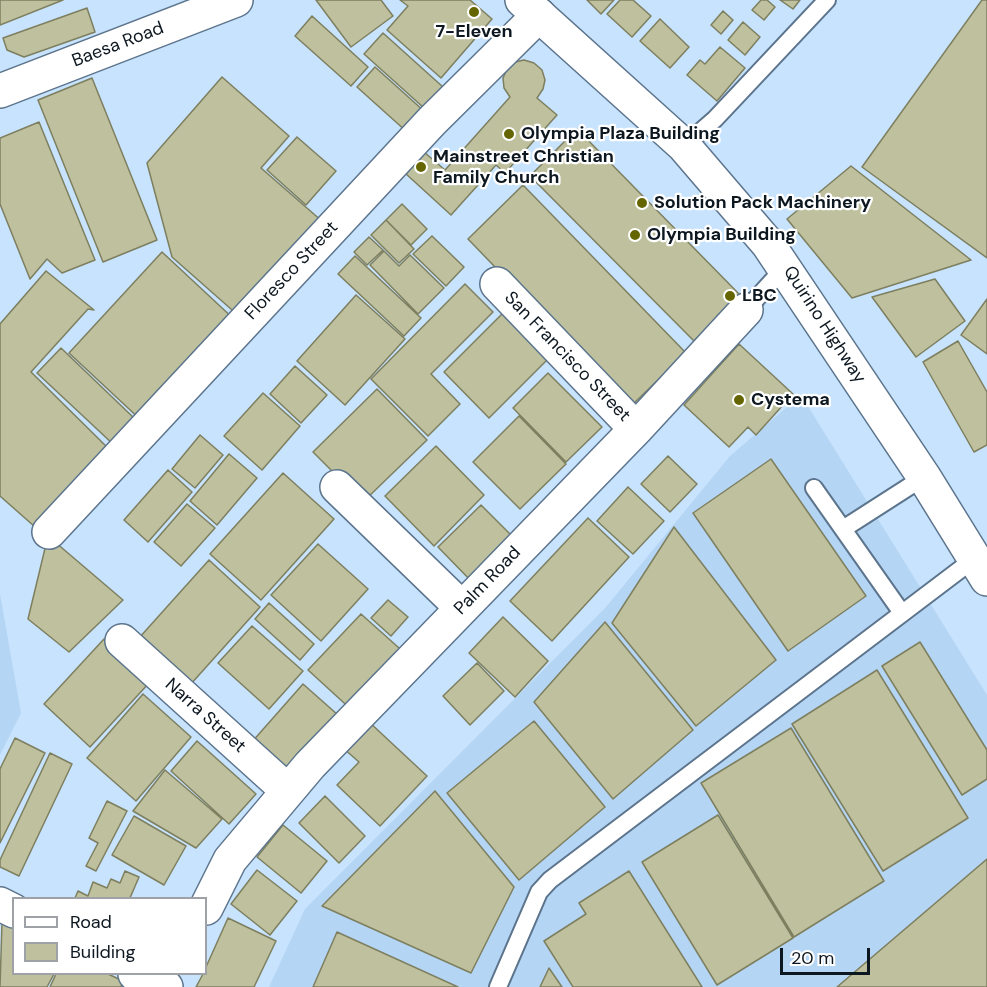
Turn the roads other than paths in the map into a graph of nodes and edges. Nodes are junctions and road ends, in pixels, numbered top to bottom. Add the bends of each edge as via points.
1 (236, 0) edge
2 (828, 0) edge
3 (531, 7) edge
4 (0, 91) edge
5 (684, 146) junction
6 (786, 266) junction
7 (497, 284) dead end
8 (746, 310) joint
9 (636, 429) junction
10 (924, 477) junction
11 (337, 487) dead end
12 (814, 488) dead end
13 (843, 529) junction
14 (49, 532) dead end
15 (981, 569) edge
16 (462, 608) junction
17 (902, 613) junction
18 (122, 642) dead end
19 (288, 791) junction
20 (207, 906) edge
21 (498, 987) edge

1 - 4 street, Baesa Road
2 - 5 lane via 715,119
3 - 5 street, Quirino Highway
3 - 14 street, Floresco Street
5 - 6 street, Quirino Highway
6 - 8 lane, Palm Road
6 - 10 street, Quirino Highway
7 - 9 street, San Francisco Street
8 - 9 street, Palm Road
9 - 16 street, Palm Road
10 - 13 lane
10 - 15 street, Quirino Highway
11 - 16 street
12 - 13 lane
13 - 17 lane
15 - 17 lane
16 - 19 street, Palm Road
17 - 21 lane via 550,880 539,892
18 - 19 street, Narra Street
19 - 20 street, Palm Road via 230,860

